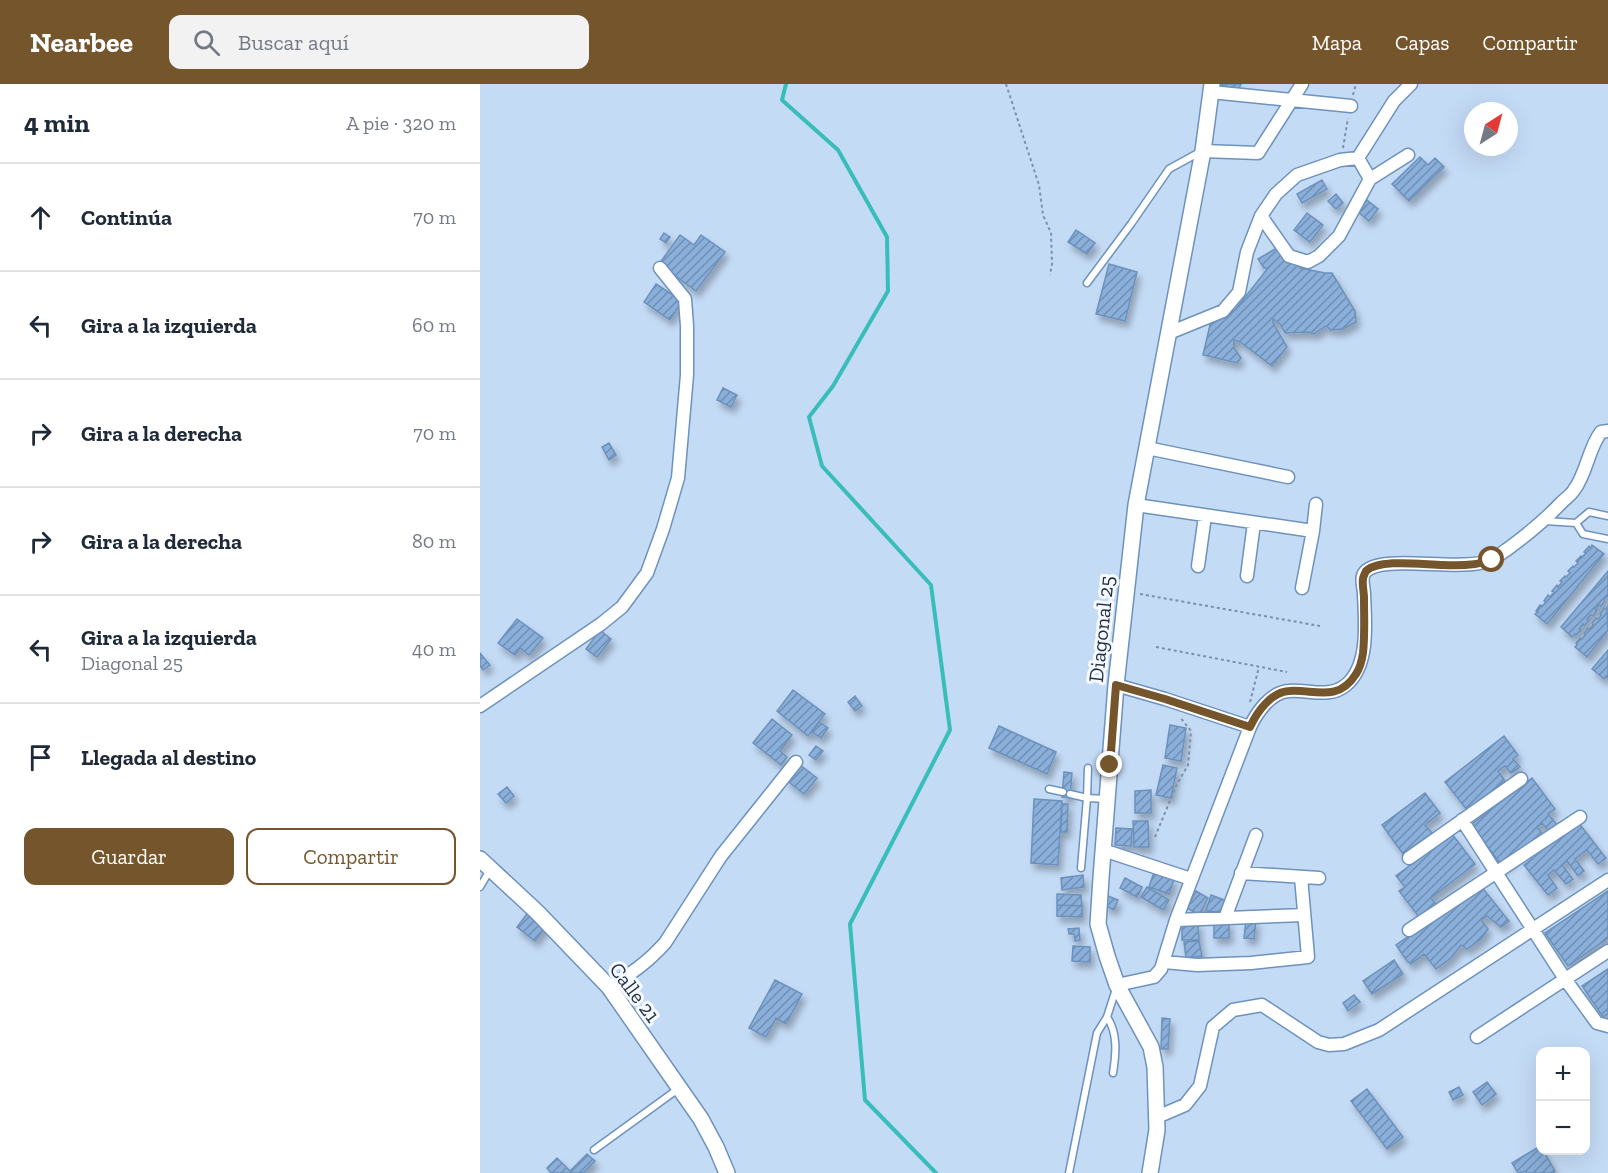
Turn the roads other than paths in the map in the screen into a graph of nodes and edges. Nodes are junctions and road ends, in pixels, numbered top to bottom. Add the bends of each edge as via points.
1 (1302, 84) edge
2 (1411, 84) edge
3 (1212, 88) edge
4 (1293, 101) junction
5 (1351, 106) road end
6 (1203, 151) junction
7 (1408, 155) dead end
8 (1358, 158) junction
9 (1370, 179) junction
10 (1261, 216) junction
11 (660, 268) dead end
12 (1086, 283) dead end
13 (1169, 333) junction
14 (1608, 431) edge
15 (1147, 448) junction
16 (1288, 477) dead end
17 (1316, 504) dead end
18 (1136, 505) junction
19 (1205, 516) junction
20 (1608, 516) edge
21 (1544, 521) junction
22 (1254, 523) junction
23 (1576, 523) junction
24 (1313, 531) junction
25 (1608, 539) edge
26 (1197, 566) dead end
27 (1247, 576) dead end
28 (1302, 588) dead end
29 (1116, 685) junction
30 (480, 706) edge
31 (1250, 727) junction
32 (796, 762) dead end
33 (1088, 768) dead end
34 (1521, 779) dead end
35 (1049, 789) dead end
36 (1087, 798) junction
37 (1107, 800) junction
38 (1580, 817) dead end
39 (1462, 820) junction
40 (1256, 835) dead end
41 (1103, 850) junction
42 (1409, 858) dead end
43 (485, 864) edge
44 (1081, 868) dead end
45 (1241, 873) junction
46 (1496, 874) junction
47 (1301, 877) junction
48 (1319, 878) dead end
49 (1191, 879) junction
50 (1608, 880) edge
51 (480, 887) edge
52 (1304, 915) junction
53 (1225, 918) junction
54 (1176, 920) junction
55 (1409, 930) dead end
56 (1532, 930) junction
57 (1608, 951) edge
58 (1164, 962) junction
59 (1565, 979) junction
60 (1117, 985) junction
61 (609, 987) junction
62 (1107, 1017) junction
63 (1608, 1026) edge
64 (1477, 1037) dead end
65 (1113, 1073) dead end
66 (679, 1088) junction
67 (1157, 1117) junction
68 (594, 1150) dead end
69 (727, 1173) edge
70 (1070, 1173) edge
71 (1150, 1173) edge

1 - 4 street
2 - 8 street via 1394,101
3 - 4 street
3 - 6 street, Diagonal 25
4 - 5 street
4 - 6 street via 1258,153
6 - 12 lane via 1169,169
6 - 13 street, Diagonal 25
7 - 9 street
8 - 9 street
8 - 10 street via 1297,174
9 - 10 street via 1339,236 1308,262 1289,256
10 - 13 street via 1247,252 1239,292 1222,311
11 - 30 street via 685,299 687,375 678,478 647,573 622,607 601,624
13 - 15 street, Diagonal 25
14 - 21 street via 1601,432 1595,440 1574,490
15 - 16 street
15 - 18 street, Diagonal 25
17 - 24 street
18 - 19 street
18 - 29 street, Diagonal 25
19 - 22 street
19 - 26 street
20 - 23 lane via 1589,512
21 - 23 lane
21 - 31 street via 1492,560 1442,566 1378,565 1366,571 1363,656 1354,677 1337,691 1287,691 1274,697
22 - 24 street
22 - 27 street
23 - 25 lane via 1583,534
24 - 28 street
29 - 31 street
29 - 37 street, Diagonal 25
31 - 49 street
32 - 61 street via 721,856 665,943 636,970
33 - 36 lane
34 - 39 street
35 - 36 lane
36 - 37 lane
36 - 44 lane
37 - 41 street, Diagonal 25
38 - 46 street
39 - 42 street
39 - 46 street
40 - 45 street
41 - 49 street
41 - 60 street, Diagonal 25 via 1098,924
43 - 51 lane
43 - 61 street, Calle 21
45 - 47 street
45 - 53 street
46 - 55 street
46 - 56 street
47 - 48 street
47 - 52 street
49 - 54 street
50 - 56 street
52 - 53 street
52 - 58 street via 1308,957 1197,965
53 - 54 street
54 - 58 street
56 - 59 street
56 - 67 street via 1379,1030 1344,1044 1329,1046 1318,1042 1262,1005 1233,1010 1213,1027 1200,1086 1185,1105
57 - 59 street
58 - 60 street via 1154,977
59 - 63 street via 1597,1023
59 - 64 street
60 - 62 lane
60 - 67 street, Diagonal 25 via 1151,1047
61 - 66 street, Calle 21
62 - 65 lane via 1112,1024 1116,1054
62 - 70 lane via 1097,1034
66 - 68 lane
66 - 69 street, Calle 21 via 701,1119
67 - 71 street, Diagonal 25

